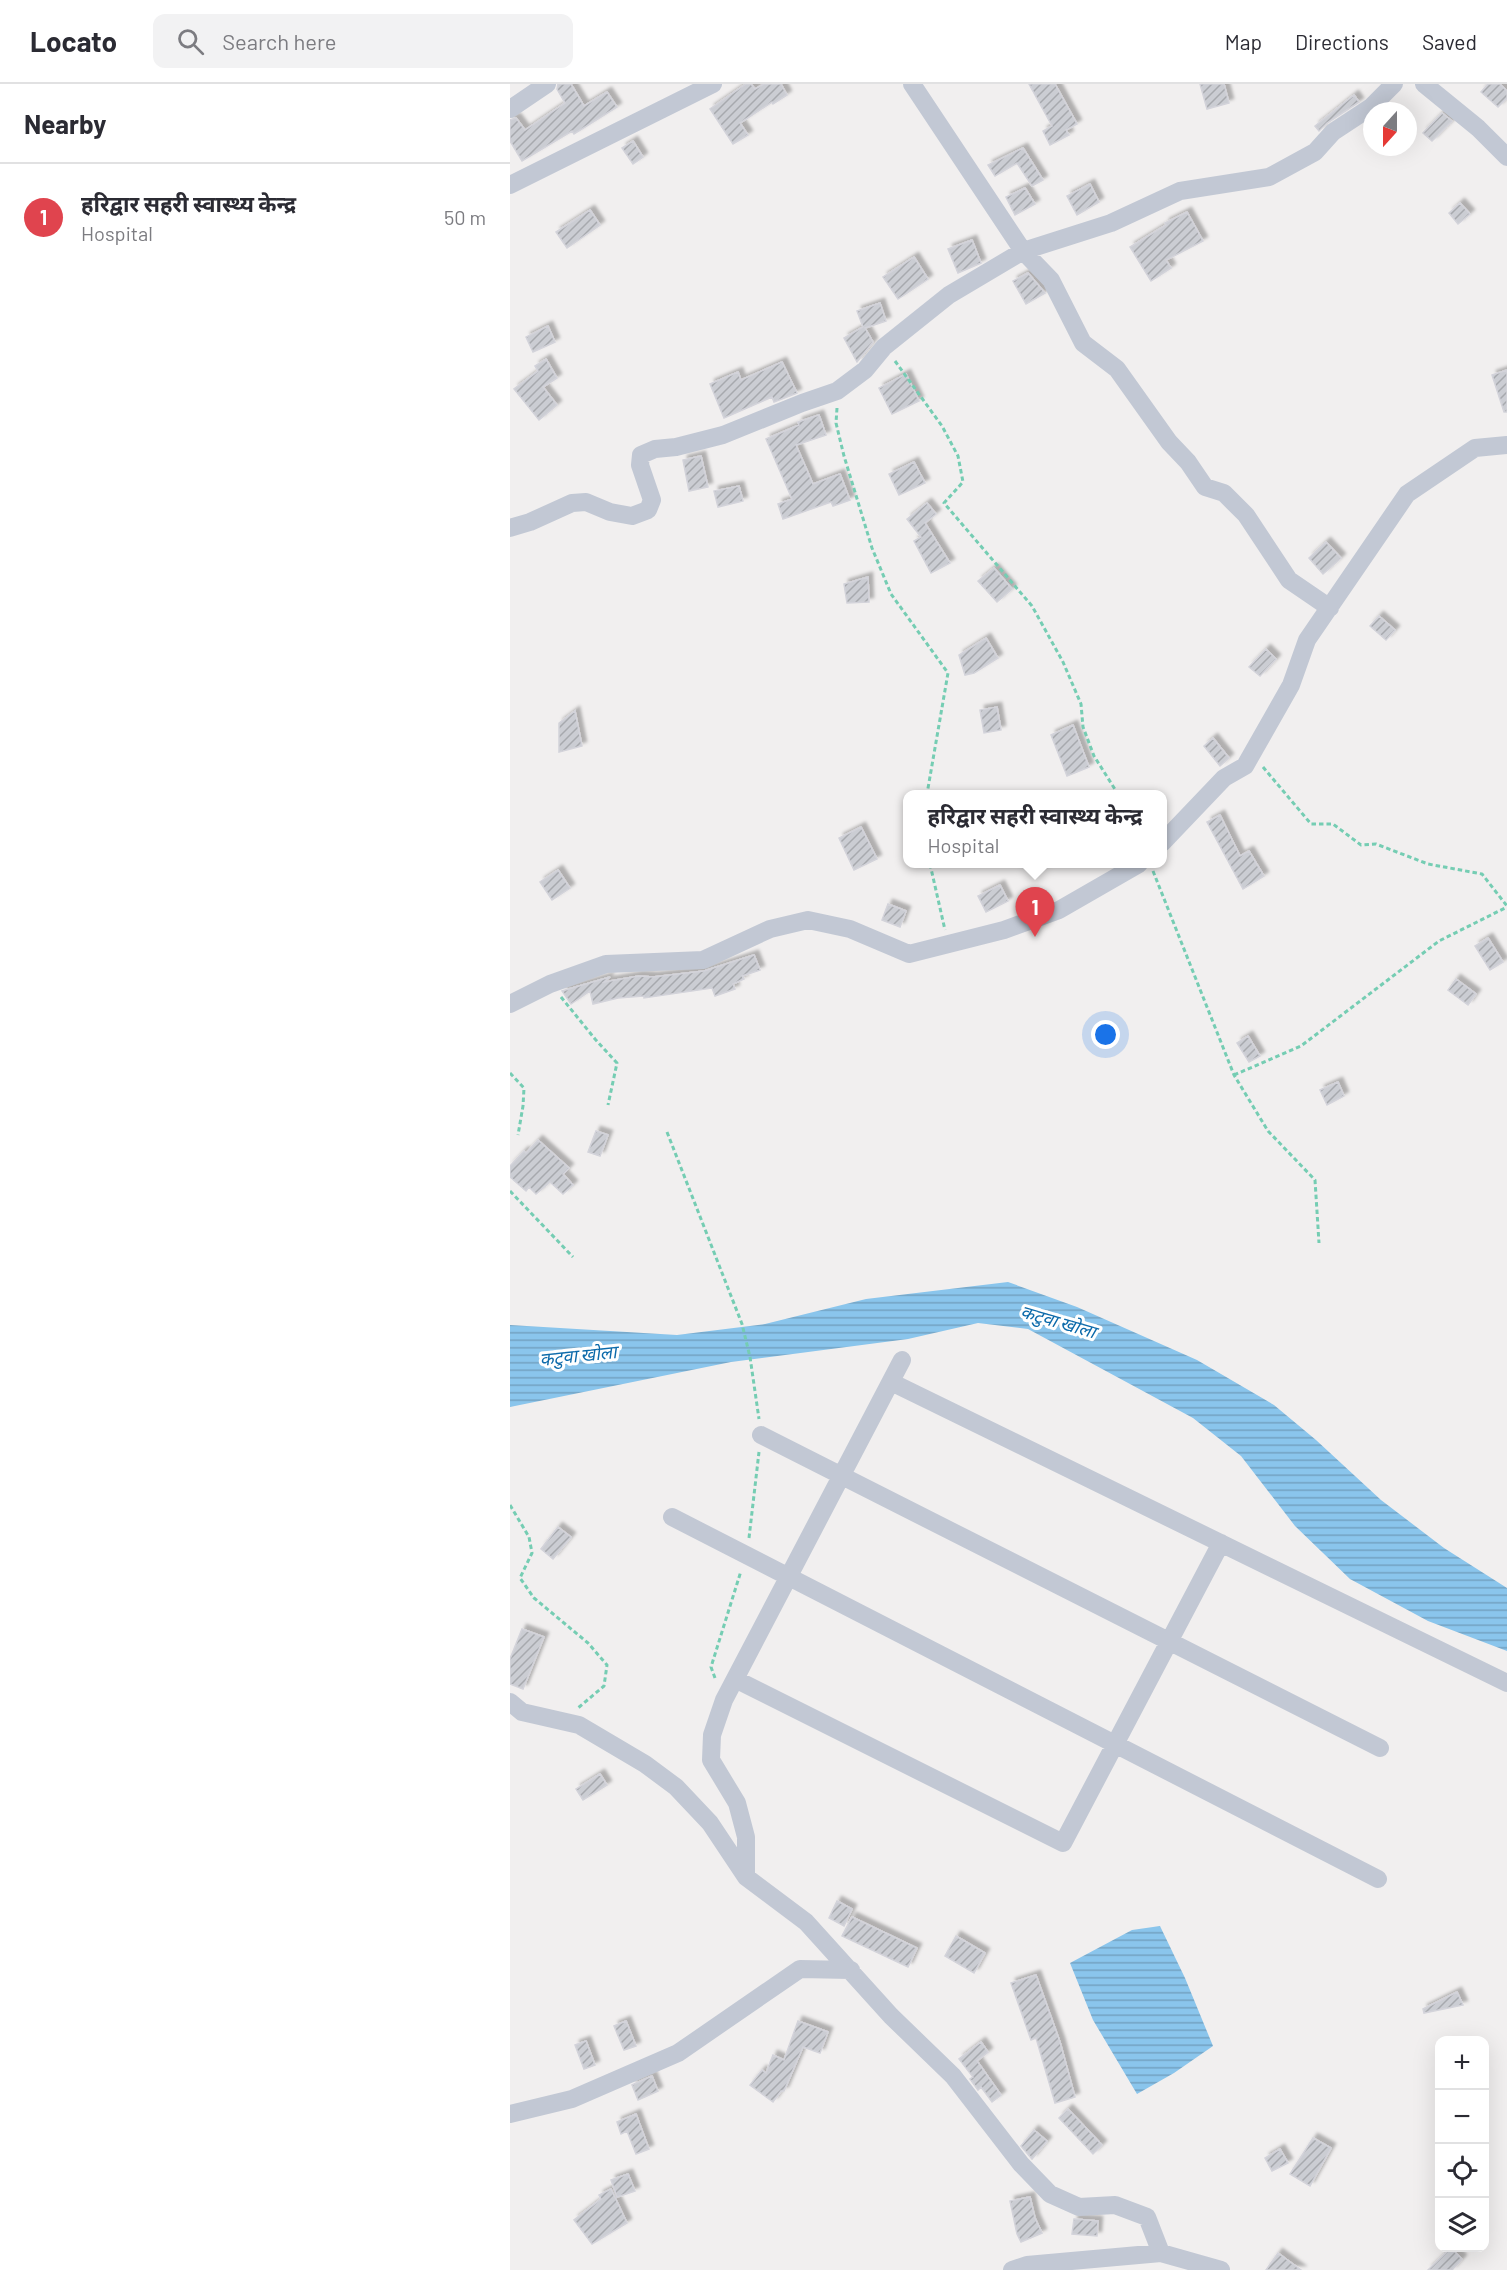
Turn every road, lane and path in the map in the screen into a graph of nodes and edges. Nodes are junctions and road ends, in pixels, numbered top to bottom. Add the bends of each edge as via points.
1 (547, 84) edge
2 (712, 84) edge
3 (912, 84) edge
4 (1394, 84) edge
5 (1424, 84) edge
6 (510, 109) edge
7 (1507, 158) edge
8 (510, 185) edge
9 (1023, 251) junction
10 (884, 347) junction
11 (837, 391) junction
12 (1507, 445) edge
13 (510, 528) edge
14 (1330, 608) junction
15 (1245, 766) junction
16 (928, 790) edge
17 (1115, 790) edge
18 (1167, 838) edge
19 (931, 868) edge
20 (1132, 868) edge
21 (1152, 868) edge
22 (1507, 907) edge
23 (948, 943) junction
24 (550, 984) junction
25 (510, 1004) edge
26 (510, 1073) edge
27 (1234, 1075) junction
28 (608, 1105) dead end
29 (667, 1132) dead end
30 (518, 1135) dead end
31 (510, 1191) edge
32 (1319, 1243) dead end
33 (573, 1257) dead end
34 (902, 1360) dead end
35 (891, 1382) junction
36 (761, 1435) junction
37 (841, 1477) junction
38 (510, 1505) edge
39 (672, 1517) dead end
40 (1221, 1543) junction
41 (747, 1555) junction
42 (788, 1577) junction
43 (1169, 1642) junction
44 (735, 1679) junction
45 (1507, 1683) edge
46 (724, 1700) junction
47 (514, 1711) edge
48 (579, 1725) junction
49 (1115, 1744) junction
50 (1380, 1748) dead end
51 (746, 1877) junction
52 (1378, 1879) dead end
53 (851, 1970) junction
54 (510, 2114) edge
55 (1161, 2253) junction
56 (1012, 2270) edge
57 (1221, 2270) edge

1 - 6 street
2 - 8 street
3 - 9 street
4 - 9 street via 1371,107 1333,132 1315,152 1269,177 1180,191 1111,223
5 - 7 street via 1478,128
9 - 10 street via 949,295
9 - 14 street via 1051,280 1083,343 1117,369 1205,487 1224,493 1246,515 1289,580
10 - 11 street via 865,370
10 - 17 path via 942,426 958,456 963,482 944,503 1032,606 1063,662 1081,704 1083,727 1094,756
11 - 13 street via 723,435 641,455 640,465 652,500 648,510 632,516 586,502 572,503
11 - 16 path via 836,423 872,548 891,594 948,673
12 - 14 street via 1476,448 1407,494
14 - 15 street via 1307,640 1291,685
15 - 18 street via 1224,778
15 - 22 path via 1252,754 1311,824 1333,824 1361,845 1376,844 1428,864 1482,873
19 - 23 path
20 - 23 street via 1059,910 1004,930
21 - 27 path
22 - 27 path via 1438,941 1301,1046
23 - 24 street via 909,954 850,928 808,920 770,929 703,960 606,964
24 - 25 street
24 - 28 path via 617,1063
26 - 30 path via 524,1088
27 - 32 path via 1268,1131 1315,1180
29 - 36 path via 742,1324
31 - 33 path
34 - 35 street
35 - 37 street
35 - 40 street
36 - 37 street
36 - 41 path
37 - 42 street
37 - 43 street
38 - 48 path via 529,1537 532,1553 520,1578 534,1599 588,1643 607,1665 604,1686 578,1708
39 - 41 street
40 - 43 street
40 - 45 street
41 - 42 street
41 - 46 path via 711,1667
42 - 44 street
42 - 49 street
43 - 49 street
43 - 50 street
44 - 46 street
44 - 49 street via 1063,1843
46 - 51 street via 712,1735 711,1760 737,1803 746,1837
47 - 48 street
48 - 51 street via 676,1787 710,1823
49 - 52 street
51 - 53 street via 806,1922
53 - 54 street via 800,1969 678,2053 572,2099
53 - 55 street via 891,2016 953,2076 1021,2164 1050,2194 1079,2207 1115,2205 1147,2217
55 - 56 street via 1028,2265
55 - 57 street

